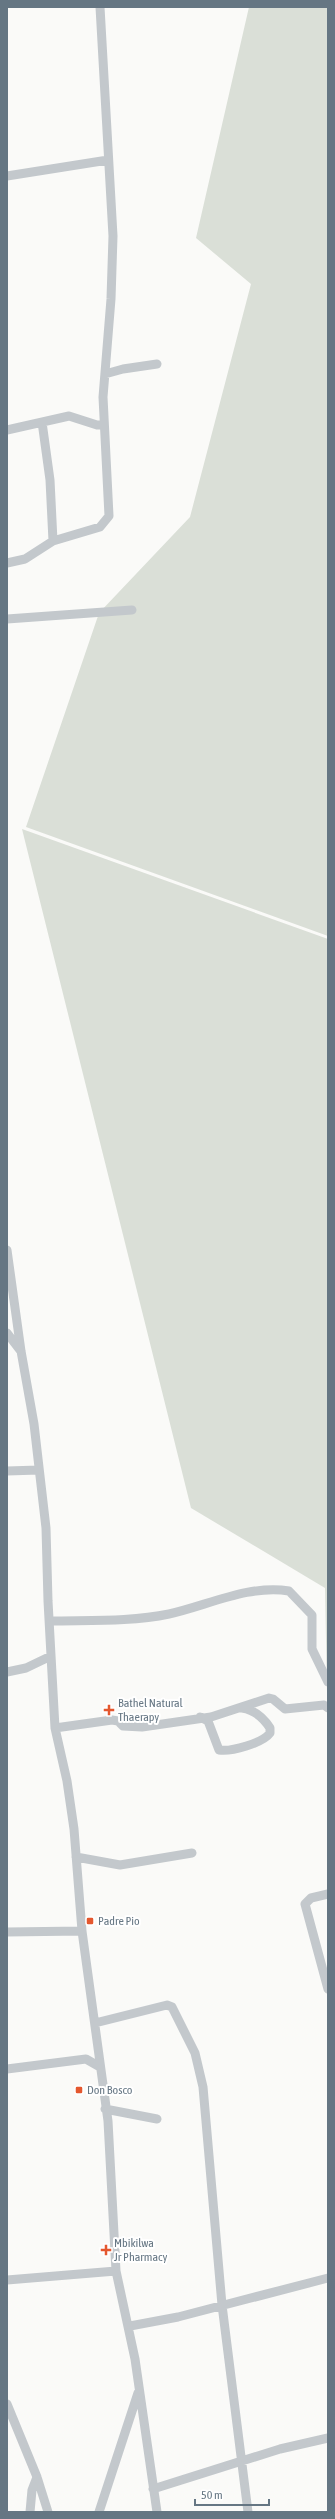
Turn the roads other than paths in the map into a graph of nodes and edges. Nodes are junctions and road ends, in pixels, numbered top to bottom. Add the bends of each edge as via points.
1 (100, 7) edge
2 (108, 160) junction
3 (7, 176) edge
4 (157, 364) dead end
5 (105, 374) junction
6 (42, 422) junction
7 (104, 425) junction
8 (7, 430) edge
9 (54, 542) junction
10 (7, 564) edge
11 (132, 610) dead end
12 (7, 619) edge
13 (7, 1250) edge
14 (7, 1333) edge
15 (21, 1351) junction
16 (39, 1470) junction
17 (7, 1471) edge
18 (50, 1621) junction
19 (51, 1656) junction
20 (7, 1672) edge
21 (328, 1682) edge
22 (240, 1707) junction
23 (328, 1708) edge
24 (199, 1717) junction
25 (55, 1728) junction
26 (192, 1853) dead end
27 (76, 1857) junction
28 (328, 1894) edge
29 (82, 1931) junction
30 (7, 1932) edge
31 (328, 1989) edge
32 (95, 2023) junction
33 (100, 2066) junction
34 (7, 2069) edge
35 (105, 2109) junction
36 (157, 2120) dead end
37 (116, 2271) junction
38 (328, 2278) edge
39 (7, 2280) edge
40 (222, 2305) junction
41 (130, 2326) junction
42 (139, 2390) junction
43 (7, 2404) edge
44 (328, 2438) edge
45 (241, 2461) junction
46 (37, 2477) junction
47 (154, 2489) junction
48 (30, 2512) edge
49 (48, 2512) edge
50 (100, 2512) edge
51 (157, 2512) edge
52 (248, 2512) edge

1 - 2 street
2 - 3 street
2 - 5 street via 113,236
4 - 5 street
5 - 7 street
6 - 7 street via 69,416 97,426
6 - 8 street
6 - 9 street via 50,480
7 - 9 street via 108,519 100,527
9 - 10 street via 25,559
11 - 12 street
13 - 15 street
14 - 15 street
15 - 16 street
16 - 17 street
16 - 18 street via 46,1528
18 - 19 street
18 - 21 street via 126,1619 168,1614 253,1592 289,1591 312,1615 312,1649
19 - 20 street via 26,1668
19 - 25 street
22 - 23 street via 269,1698 285,1709 324,1705
22 - 24 street via 211,1717
22 - 24 street via 252,1709 265,1721 270,1728 267,1737 236,1749 219,1750 208,1721
24 - 25 street via 142,1727 123,1726 112,1720
25 - 27 street via 67,1781
26 - 27 street via 120,1865
27 - 29 street
28 - 31 street via 311,1898 305,1904 305,1908 321,1955
29 - 30 street
29 - 32 street
32 - 33 street
32 - 40 street via 167,2005 172,2007 195,2054 203,2087
33 - 34 street via 86,2058
33 - 35 street
35 - 36 street
35 - 37 street via 110,2146
37 - 39 street
37 - 41 street
38 - 40 street
40 - 41 street
40 - 45 street
41 - 42 street
42 - 47 street
42 - 50 street
43 - 46 street
44 - 45 street
45 - 47 street
45 - 52 street
46 - 48 street via 32,2490
46 - 49 street
47 - 51 street

